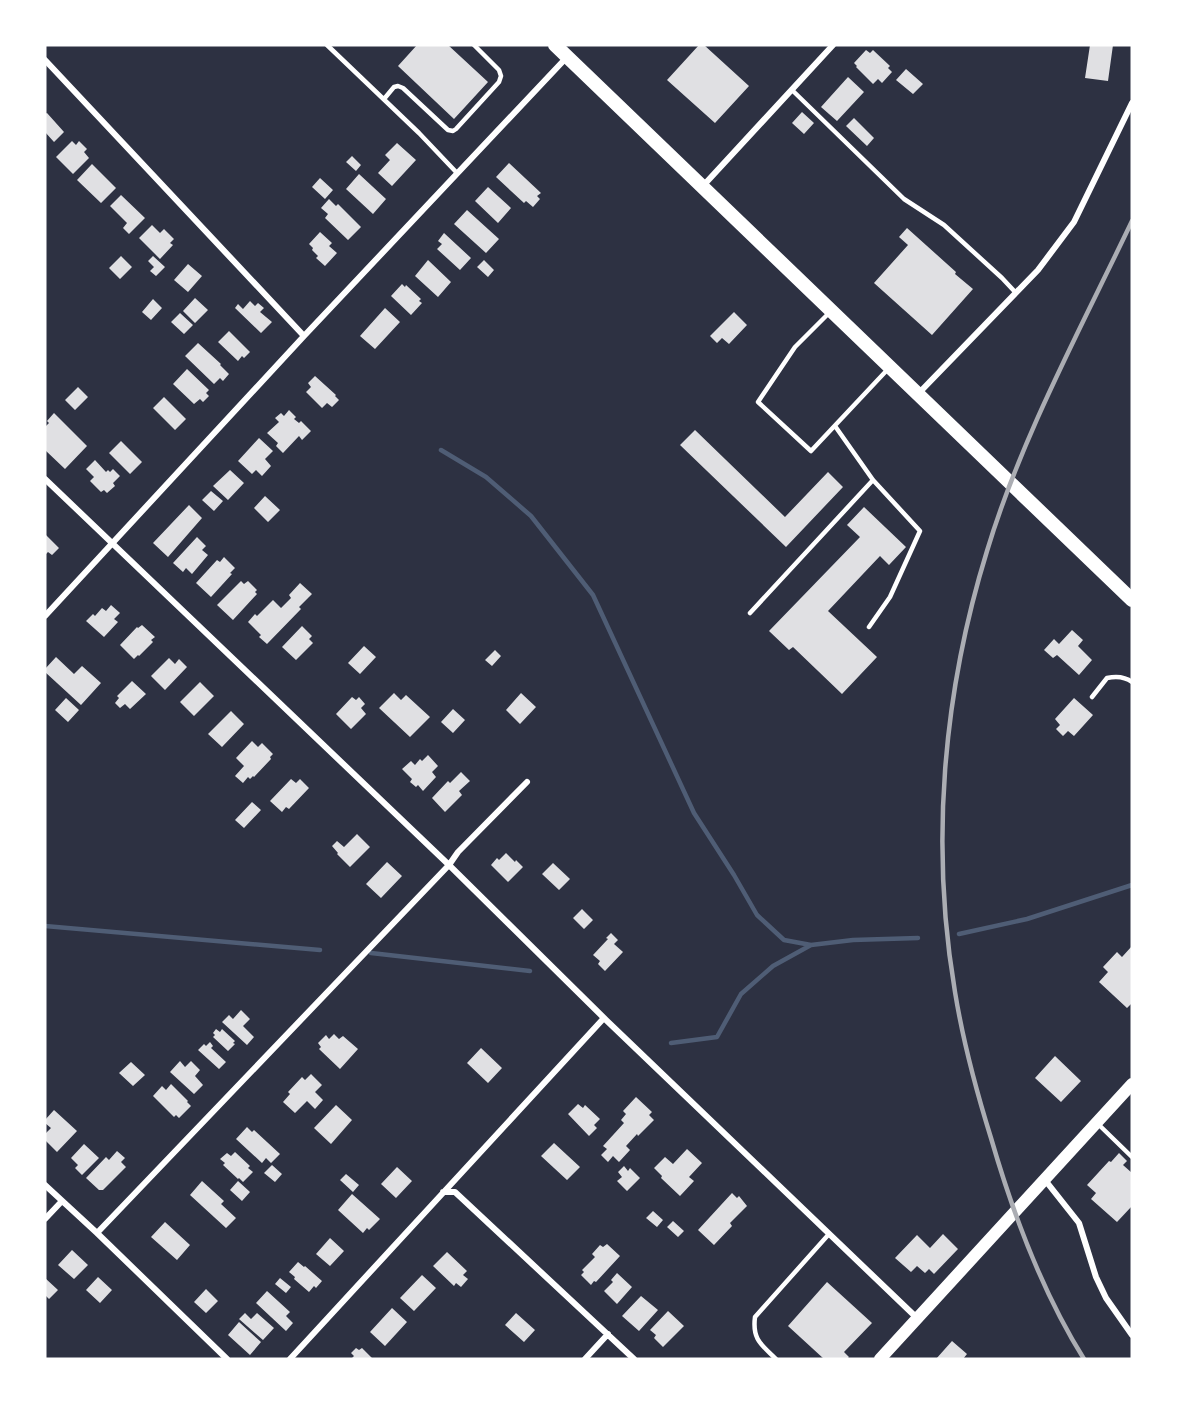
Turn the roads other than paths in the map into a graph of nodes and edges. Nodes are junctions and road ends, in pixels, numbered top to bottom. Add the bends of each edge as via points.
1 (327, 45) edge
2 (474, 45) edge
3 (555, 45) edge
4 (833, 45) edge
5 (567, 57) junction
6 (45, 60) edge
7 (792, 90) junction
8 (384, 99) junction
9 (1132, 103) edge
10 (457, 173) junction
11 (702, 187) junction
12 (1016, 293) junction
13 (831, 310) junction
14 (304, 336) junction
15 (890, 367) junction
16 (917, 394) junction
17 (835, 426) junction
18 (45, 479) edge
19 (873, 480) junction
20 (111, 543) junction
21 (1132, 600) edge
22 (750, 613) dead end
23 (45, 616) edge
24 (869, 627) dead end
25 (1132, 682) edge
26 (1092, 697) dead end
27 (527, 782) dead end
28 (449, 864) junction
29 (604, 1018) junction
30 (1132, 1084) edge
31 (1097, 1123) junction
32 (1132, 1155) edge
33 (1045, 1180) junction
34 (45, 1185) edge
35 (443, 1192) junction
36 (62, 1201) junction
37 (45, 1219) edge
38 (97, 1233) junction
39 (830, 1234) junction
40 (917, 1318) junction
41 (608, 1334) junction
42 (1132, 1335) edge
43 (882, 1358) edge
44 (227, 1359) edge
45 (290, 1359) edge
46 (585, 1359) edge
47 (634, 1359) edge
48 (776, 1359) edge

1 - 8 lane
2 - 8 lane via 501,76 453,131 403,88 394,87
3 - 5 main road
4 - 7 street
5 - 10 street
5 - 11 main road
6 - 14 street
7 - 11 street
7 - 12 lane via 904,200 944,225
8 - 10 lane
9 - 12 street via 1078,217
10 - 14 street
11 - 13 main road
12 - 16 street
13 - 15 main road
13 - 17 lane via 795,347 758,402 811,451
14 - 20 street
15 - 16 main road
15 - 17 lane
16 - 21 main road
17 - 19 lane
18 - 20 street
19 - 22 lane
19 - 24 lane via 920,531 890,597
20 - 23 street
20 - 28 street
25 - 26 lane via 1118,676 1107,678
27 - 28 street
28 - 29 street
28 - 38 street
29 - 35 street
29 - 39 street
30 - 31 main road
31 - 32 lane
31 - 33 main road
33 - 40 main road
33 - 42 street via 1079,1223 1096,1277
34 - 36 street
35 - 41 street via 455,1192
35 - 45 street
36 - 37 street
36 - 38 street
38 - 44 street
39 - 40 street
39 - 48 lane via 755,1317 757,1341
40 - 43 main road
41 - 46 street
41 - 47 street

